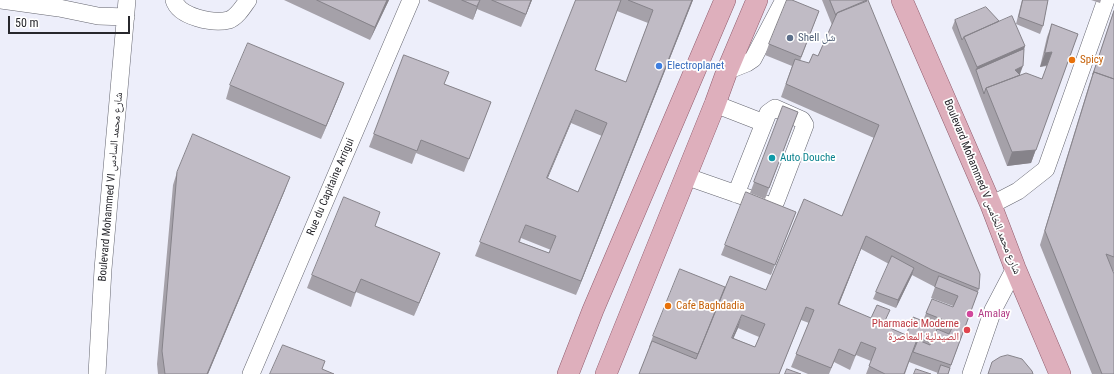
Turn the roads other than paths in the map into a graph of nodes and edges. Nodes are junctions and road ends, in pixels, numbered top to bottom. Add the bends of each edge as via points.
1 (0, 0) edge
2 (127, 0) edge
3 (174, 0) edge
4 (248, 0) edge
5 (411, 0) edge
6 (725, 0) edge
7 (757, 0) edge
8 (784, 0) edge
9 (902, 0) edge
10 (1106, 0) edge
11 (126, 17) junction
12 (727, 71) junction
13 (715, 104) junction
14 (764, 124) junction
15 (685, 176) junction
16 (736, 194) junction
17 (991, 205) junction
18 (1015, 268) junction
19 (97, 374) edge
20 (251, 374) edge
21 (568, 374) edge
22 (606, 374) edge
23 (972, 374) edge
24 (1060, 374) edge

1 - 11 street via 98,16
2 - 11 street, Boulevard Mohammed VI شارع محمد السادس
3 - 4 street via 184,12 199,19 229,20
5 - 20 street, Rue du Capitaine Arrigui
6 - 21 main road via 596,302
7 - 12 main road
8 - 12 street via 753,58
9 - 17 main road, Boulevard Mohammed V شارع محمد الخامس
10 - 17 street via 1046,169 1023,187
11 - 19 street, Boulevard Mohammed VI شارع محمد السادس via 103,269
12 - 13 main road
13 - 14 street
13 - 15 main road
14 - 16 street
14 - 16 street via 768,113 775,108 802,120 805,125 776,201 771,206
15 - 16 street
15 - 22 main road
17 - 18 main road, Boulevard Mohammed V شارع محمد الخامس
18 - 23 street via 992,310
18 - 24 main road, Boulevard Mohammed V شارع محمد الخامس

